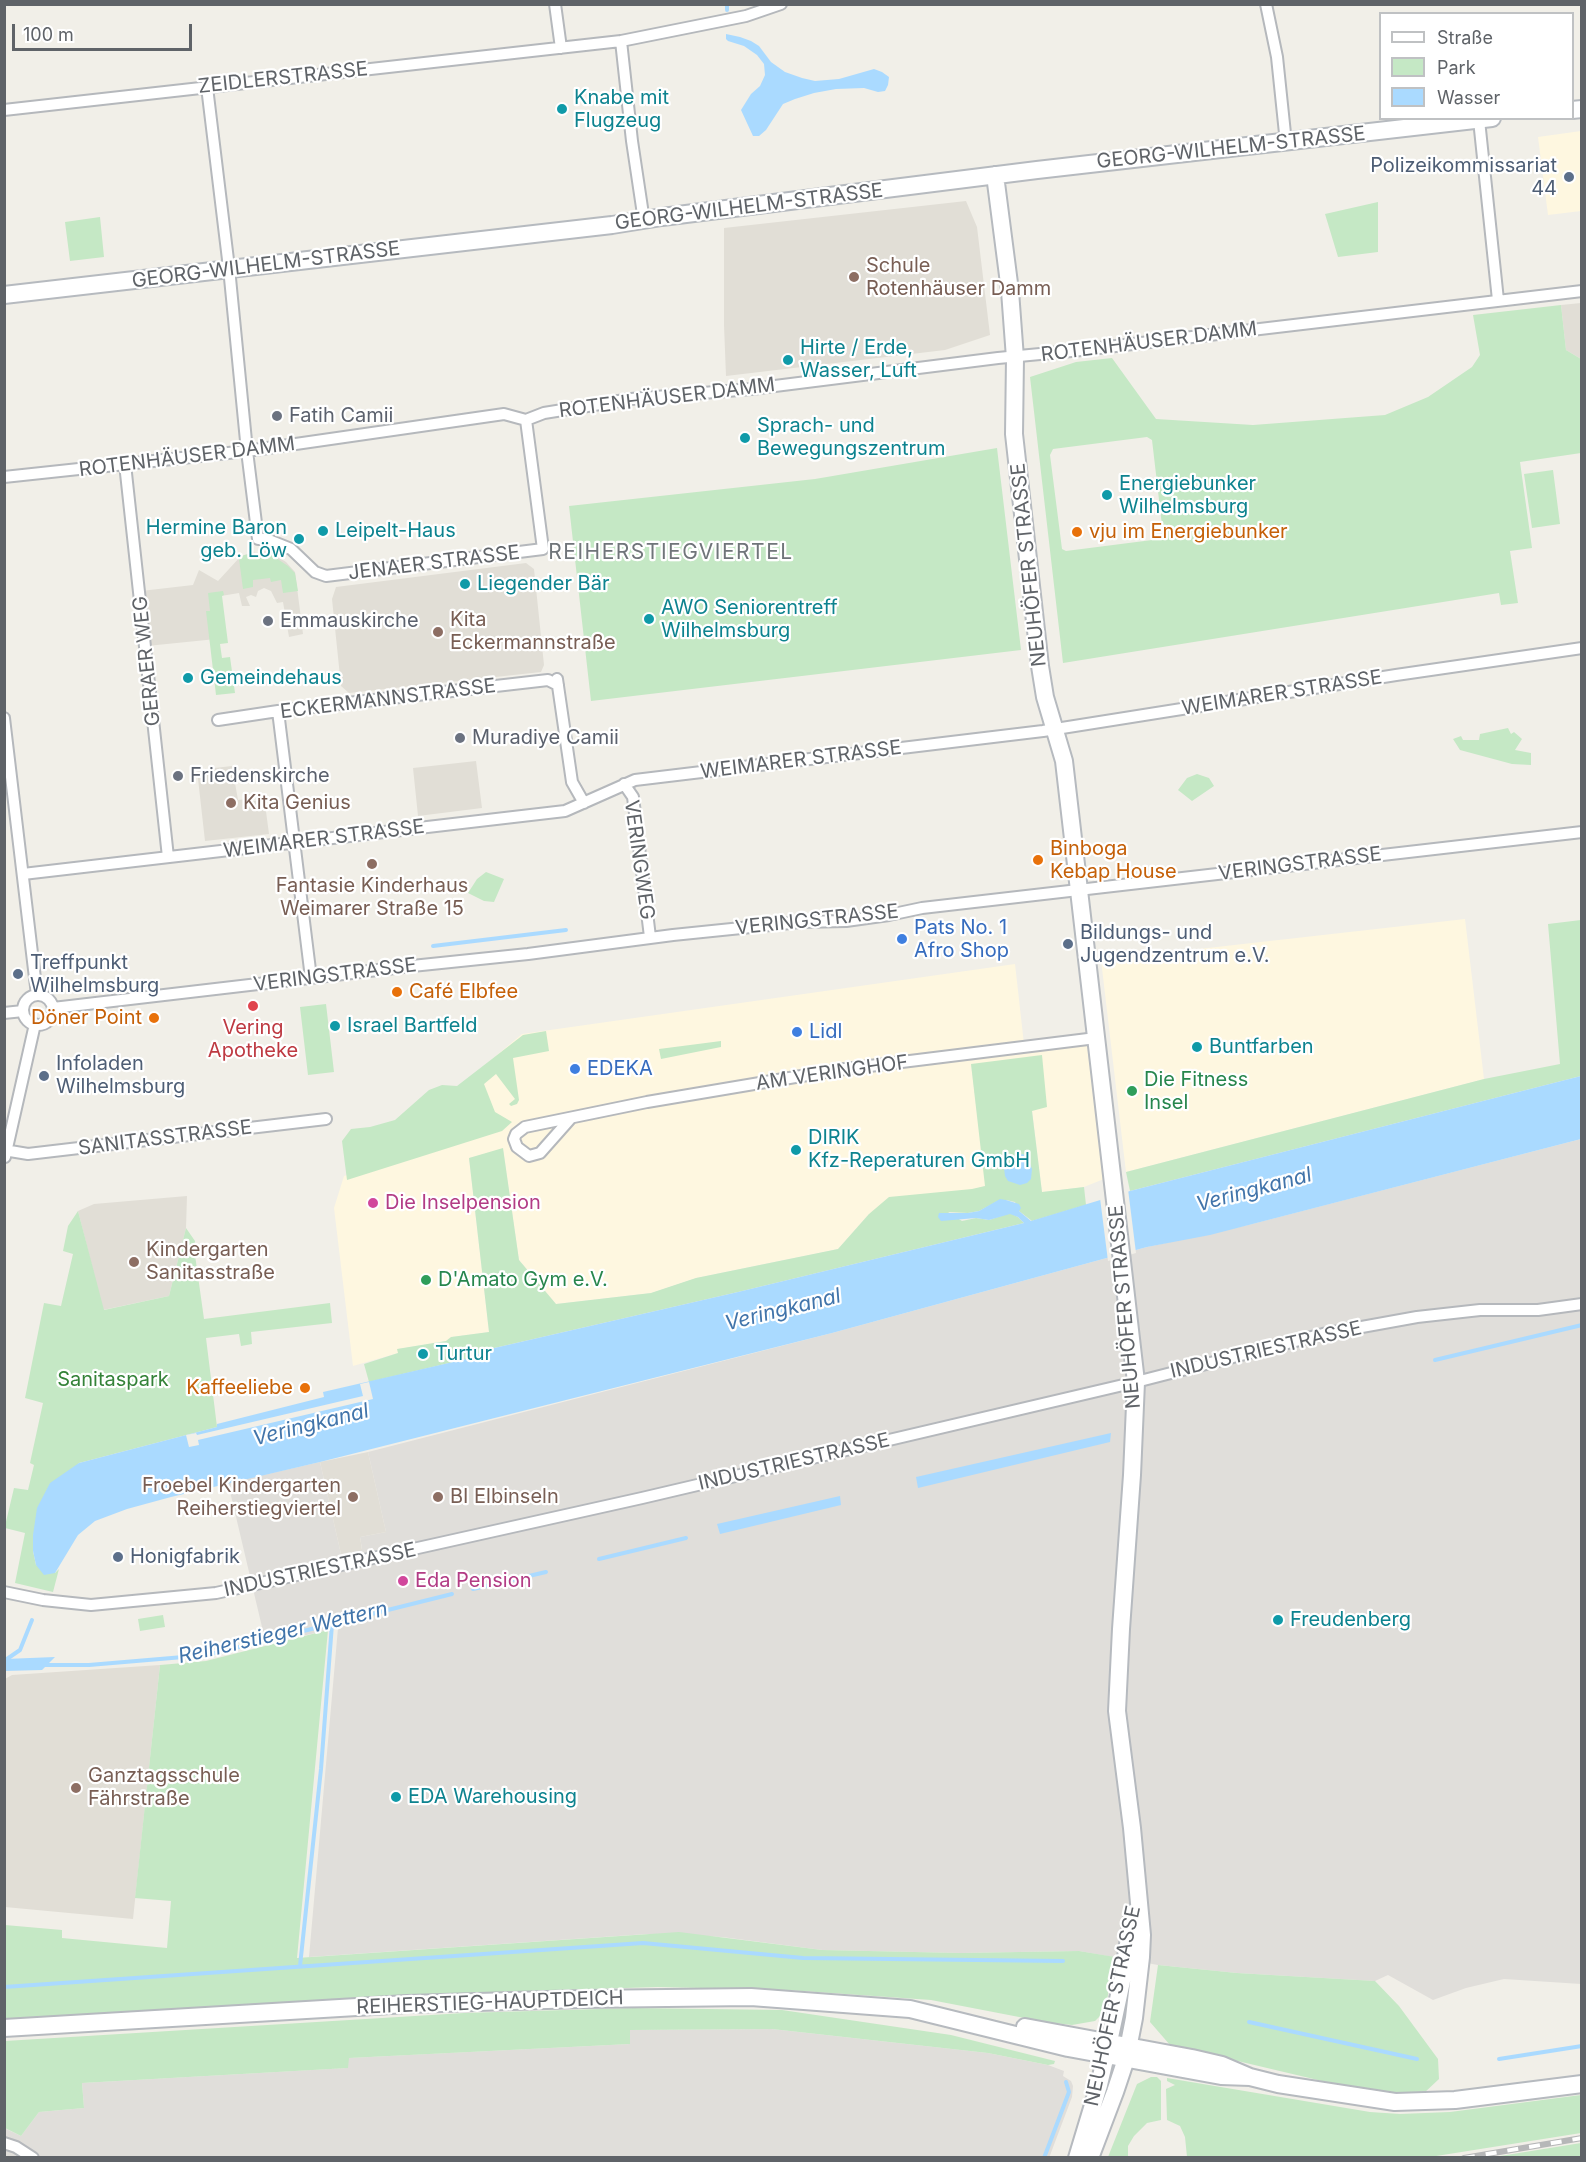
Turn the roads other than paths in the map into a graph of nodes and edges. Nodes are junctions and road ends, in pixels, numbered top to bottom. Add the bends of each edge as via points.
1 (555, 4) edge
2 (781, 4) edge
3 (1266, 4) edge
4 (621, 41) junction
5 (561, 48) junction
6 (207, 87) junction
7 (4, 110) edge
8 (1478, 120) edge
9 (1486, 120) edge
10 (1286, 143) junction
11 (994, 175) junction
12 (644, 221) junction
13 (229, 268) junction
14 (1581, 291) edge
15 (4, 295) edge
16 (1498, 300) junction
17 (1015, 358) junction
18 (526, 420) junction
19 (247, 451) junction
20 (125, 464) junction
21 (4, 477) edge
22 (1581, 648) edge
23 (278, 711) junction
24 (4, 718) edge
25 (218, 720) dead end
26 (1056, 729) junction
27 (624, 784) junction
28 (584, 803) junction
29 (1581, 832) edge
30 (294, 842) junction
31 (168, 857) junction
32 (23, 874) junction
33 (1078, 889) junction
34 (650, 937) junction
35 (311, 978) junction
36 (37, 995) junction
37 (53, 1008) junction
38 (23, 1011) junction
39 (4, 1013) edge
40 (35, 1024) junction
41 (1096, 1038) junction
42 (571, 1118) junction
43 (327, 1119) dead end
44 (5, 1153) edge
45 (1581, 1304) edge
46 (1136, 1382) junction
47 (4, 1592) edge
48 (1137, 1888) junction
49 (974, 2024) junction
50 (4, 2028) edge
51 (1068, 2048) junction
52 (1108, 2049) junction
53 (1127, 2052) junction
54 (1581, 2084) edge
55 (1099, 2085) junction
56 (4, 2143) edge
57 (33, 2157) edge
58 (1077, 2157) edge
59 (1090, 2157) edge

1 - 5 street
2 - 4 street, ZEIDLERSTRASSE via 735,19
3 - 10 street via 1277,57
4 - 5 street, ZEIDLERSTRASSE
4 - 12 street
5 - 6 street, ZEIDLERSTRASSE
6 - 7 street, ZEIDLERSTRASSE
6 - 13 street
8 - 10 street, GEORG-WILHELM-STRASSE
9 - 16 street
10 - 11 street, GEORG-WILHELM-STRASSE
11 - 12 street, GEORG-WILHELM-STRASSE
11 - 17 street, NEUHÖFER STRASSE
12 - 13 street, GEORG-WILHELM-STRASSE
13 - 15 street, GEORG-WILHELM-STRASSE
13 - 19 street
14 - 16 street, ROTENHÄUSER DAMM
16 - 17 street, ROTENHÄUSER DAMM
17 - 18 street, ROTENHÄUSER DAMM via 631,399 544,413
17 - 26 street, NEUHÖFER STRASSE via 1014,399 1026,452
18 - 19 street, ROTENHÄUSER DAMM via 504,414
18 - 19 street, JENAER STRASSE via 543,549 326,576 315,572 291,549 272,540 258,539
19 - 20 street, ROTENHÄUSER DAMM
20 - 21 street, ROTENHÄUSER DAMM
20 - 31 street, GERAER WEG
22 - 26 street, WEIMARER STRASSE
23 - 25 street, ECKERMANNSTRASSE
23 - 28 street, ECKERMANNSTRASSE via 557,682 572,782
23 - 30 street
24 - 32 street
26 - 27 street, WEIMARER STRASSE
26 - 33 street, NEUHÖFER STRASSE via 1064,761
27 - 28 street, WEIMARER STRASSE
27 - 34 street, VERINGWEG via 633,797
28 - 30 street, WEIMARER STRASSE via 565,811
29 - 33 street, VERINGSTRASSE
30 - 31 street, WEIMARER STRASSE
30 - 35 street
31 - 32 street, WEIMARER STRASSE
32 - 36 street
33 - 34 street, VERINGSTRASSE via 846,921
33 - 41 street, NEUHÖFER STRASSE
34 - 35 street, VERINGSTRASSE via 568,950
35 - 37 street, VERINGSTRASSE
36 - 37 street via 48,998
36 - 38 street via 27,1000
37 - 40 street via 48,1021
38 - 39 street
38 - 40 street via 27,1020
40 - 44 street
41 - 42 street, AM VERINGHOF via 792,1077
41 - 46 street, NEUHÖFER STRASSE
42 - 42 street, AM VERINGHOF via 540,1154 529,1156 517,1147 516,1134 525,1128
43 - 44 street, SANITASSTRASSE via 28,1154
45 - 46 street, INDUSTRIESTRASSE via 1538,1310 1480,1310 1323,1334
46 - 47 street, INDUSTRIESTRASSE via 216,1593 91,1605
46 - 48 street, NEUHÖFER STRASSE via 1118,1711
48 - 52 street, NEUHÖFER STRASSE
48 - 53 street, NEUHÖFER STRASSE via 1142,1957
49 - 50 street, REIHERSTIEG-HAUPTDEICH via 910,2009 740,1997 407,2004
49 - 51 street, REIHERSTIEG-HAUPTDEICH
49 - 52 street, REIHERSTIEG-HAUPTDEICH via 1030,2028
51 - 52 street, REIHERSTIEG-HAUPTDEICH
51 - 55 street via 1089,2066
52 - 53 street, REIHERSTIEG-HAUPTDEICH
52 - 55 street, NEUHÖFER STRASSE
53 - 54 street, REIHERSTIEG-HAUPTDEICH via 1222,2065 1250,2077 1355,2097 1414,2102
53 - 59 street, NEUHÖFER STRASSE
55 - 58 street, NEUHÖFER STRASSE
56 - 57 street

